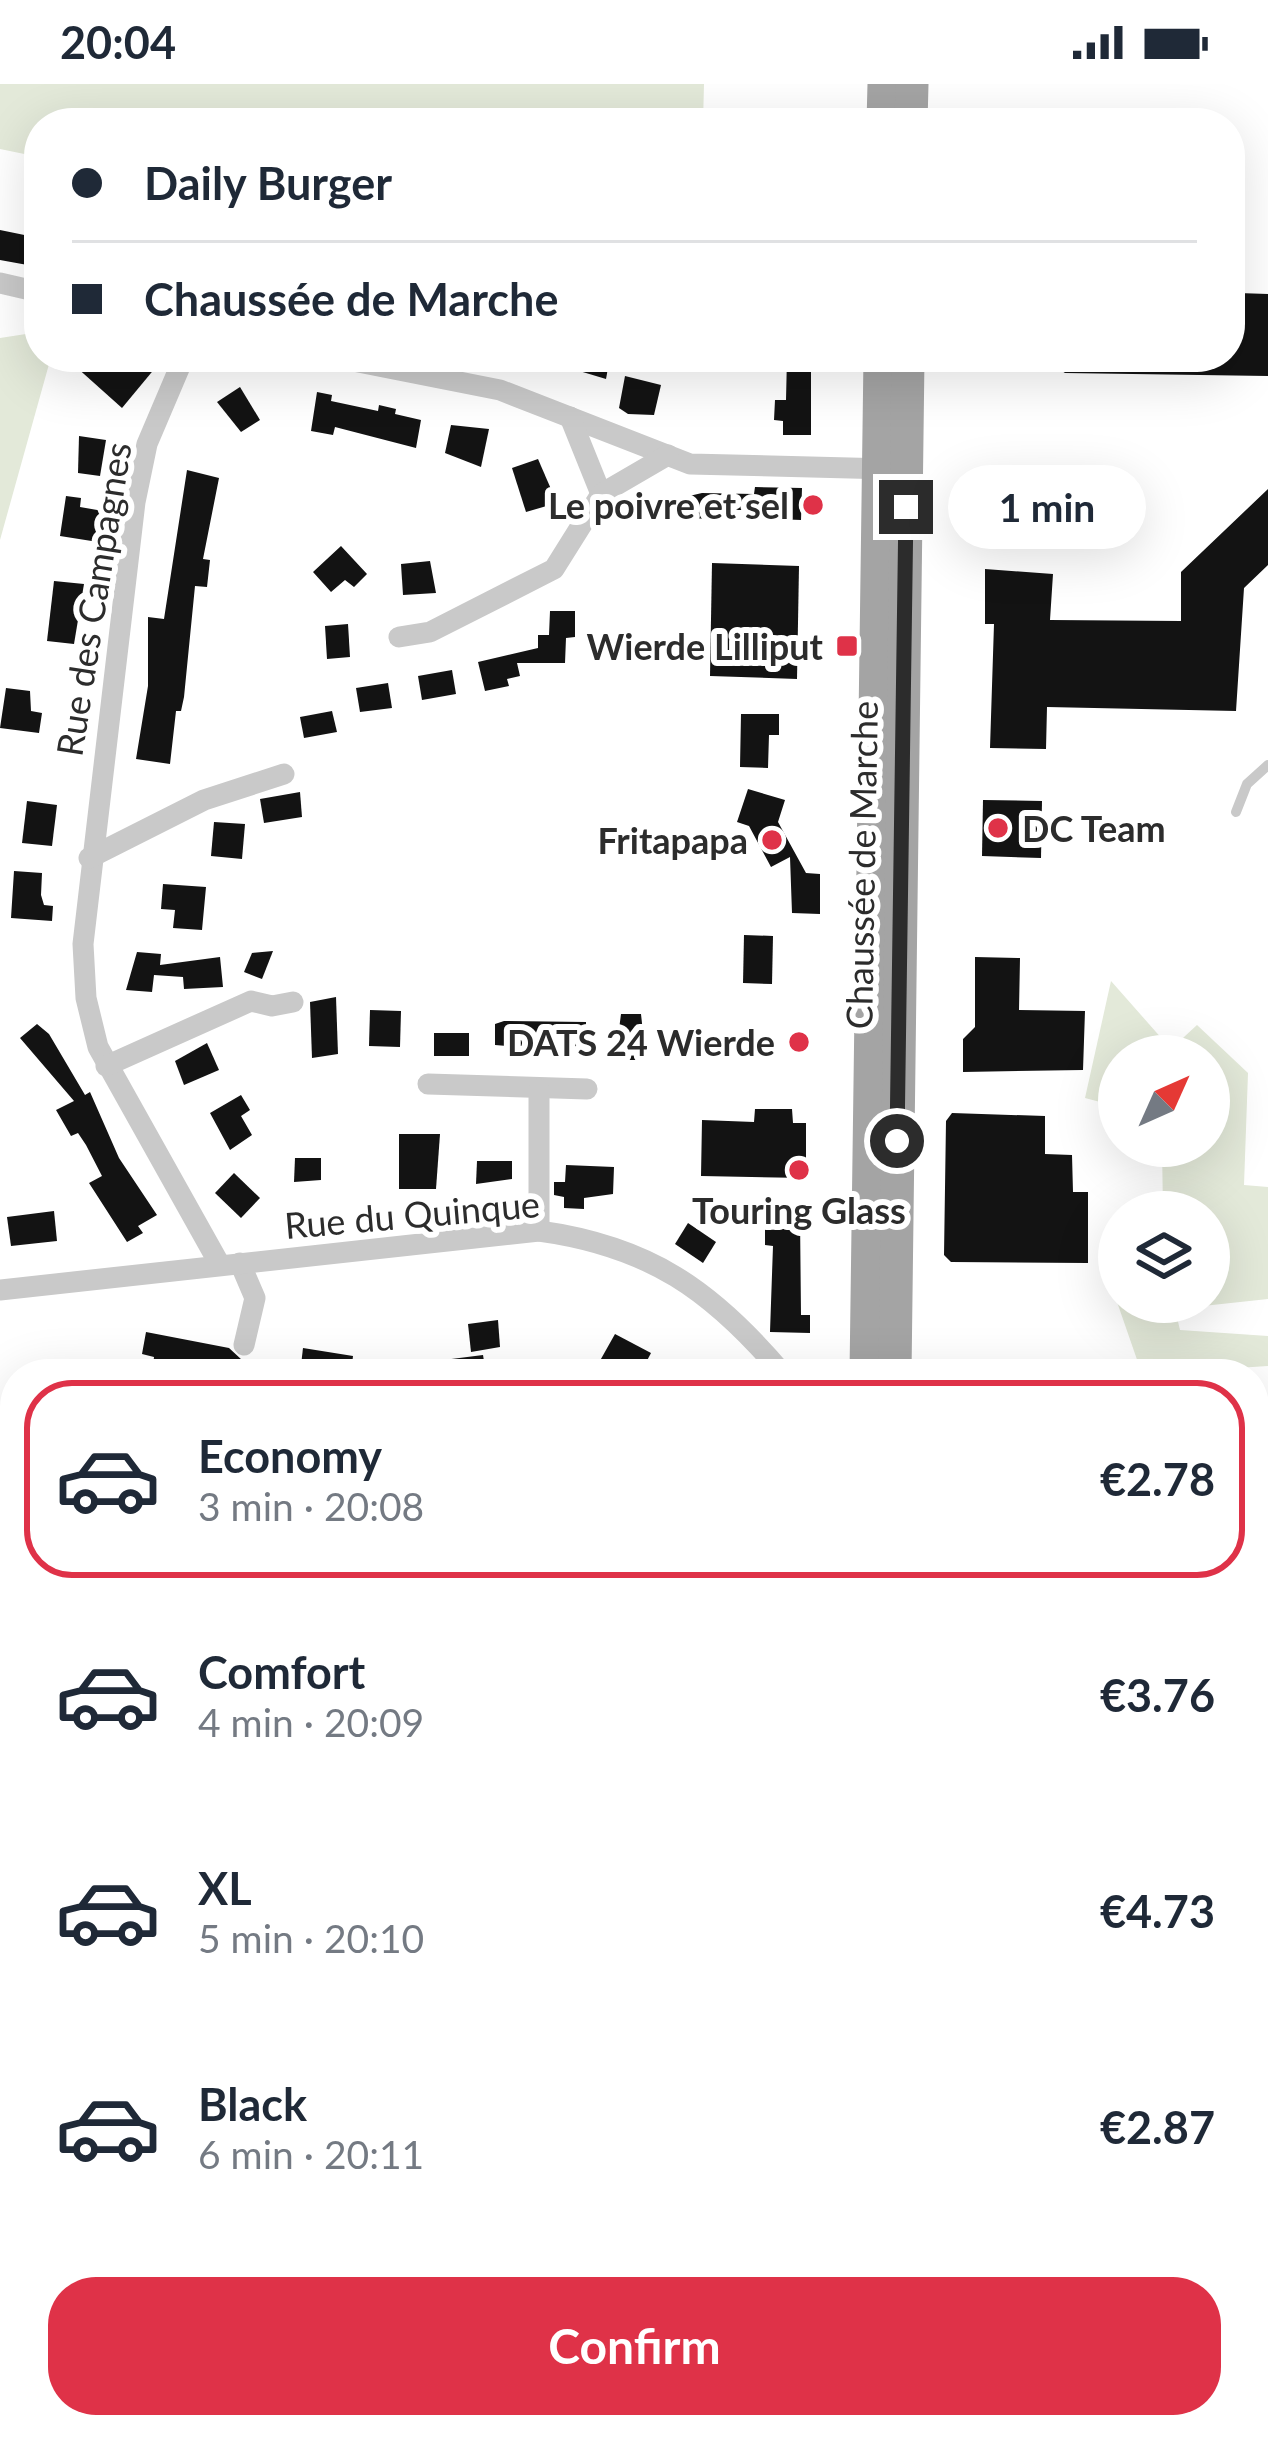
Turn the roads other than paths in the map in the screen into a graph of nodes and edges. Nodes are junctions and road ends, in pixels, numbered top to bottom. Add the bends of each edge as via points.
1 (178, 372) edge
2 (409, 372) edge
3 (882, 372) edge
4 (906, 372) edge
5 (570, 417) junction
6 (668, 455) junction
7 (893, 469) junction
8 (601, 494) junction
9 (399, 637) dead end
10 (1268, 765) edge
11 (284, 774) dead end
12 (1236, 812) dead end
13 (89, 858) junction
14 (293, 1002) dead end
15 (106, 1066) junction
16 (428, 1084) dead end
17 (539, 1089) junction
18 (587, 1089) dead end
19 (538, 1231) junction
20 (230, 1264) junction
21 (0, 1289) edge
22 (244, 1345) dead end
23 (768, 1359) edge
24 (866, 1359) edge
25 (895, 1359) edge

1 - 13 street, Rue des Campagnes via 147,444 135,502
2 - 5 street via 500,390
3 - 7 main road, Chaussée de Marche
4 - 7 main road, Chaussée de Marche
5 - 6 street
5 - 8 street
6 - 7 street via 690,464
6 - 8 street
7 - 24 main road, Chaussée de Marche
7 - 25 main road, Chaussée de Marche
8 - 9 street via 554,569 430,632
10 - 12 lane via 1247,784
11 - 13 street via 204,800
13 - 15 street, Rue des Campagnes via 86,998
14 - 15 street via 250,1001
15 - 20 street, Rue des Campagnes
16 - 17 street
17 - 18 street
17 - 19 street
19 - 20 street, Rue du Quinque
19 - 23 street, Rue du Quinque via 595,1239 656,1262 711,1301
20 - 21 street, Rue du Quinque
20 - 22 street, Rue des Campagnes via 255,1298

